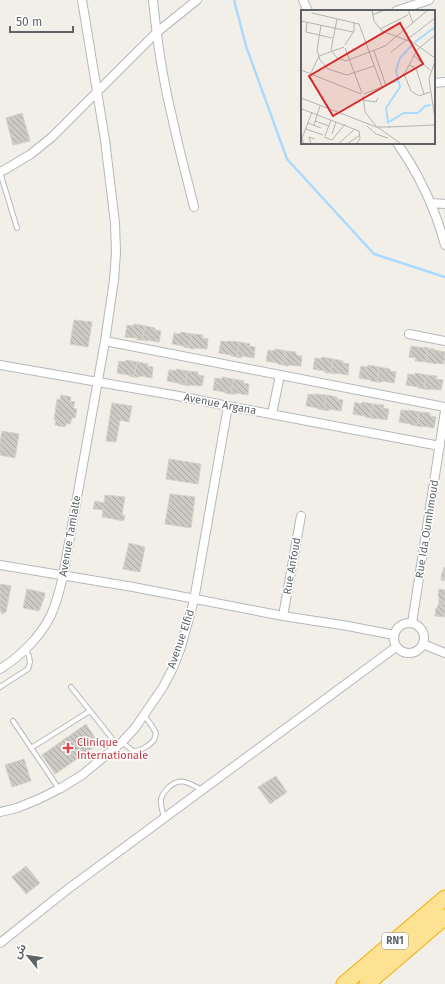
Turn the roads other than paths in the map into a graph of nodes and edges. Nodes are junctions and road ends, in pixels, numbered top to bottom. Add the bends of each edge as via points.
1 (82, 0) edge
2 (153, 0) edge
3 (197, 0) edge
4 (303, 0) edge
5 (429, 0) edge
6 (308, 10) edge
7 (399, 10) edge
8 (156, 33) junction
9 (445, 82) edge
10 (435, 83) edge
11 (97, 91) junction
12 (398, 144) edge
13 (0, 172) edge
14 (431, 203) junction
15 (445, 204) edge
16 (194, 207) dead end
17 (17, 228) dead end
18 (445, 245) edge
19 (409, 334) dead end
20 (105, 341) junction
21 (445, 341) edge
22 (0, 365) edge
23 (280, 375) junction
24 (98, 382) junction
25 (228, 406) junction
26 (445, 407) edge
27 (445, 411) edge
28 (272, 414) junction
29 (440, 446) junction
30 (301, 516) dead end
31 (0, 565) edge
32 (63, 576) junction
33 (194, 600) junction
34 (283, 616) junction
35 (412, 623) junction
36 (394, 635) junction
37 (423, 644) junction
38 (396, 647) junction
39 (25, 649) junction
40 (445, 652) edge
41 (0, 669) edge
42 (0, 687) edge
43 (71, 687) dead end
44 (90, 711) junction
45 (144, 715) junction
46 (13, 721) dead end
47 (120, 744) junction
48 (31, 748) junction
49 (59, 789) junction
50 (202, 790) junction
51 (0, 812) edge
52 (164, 819) junction
53 (445, 898) edge
54 (445, 917) edge
55 (0, 943) edge
56 (344, 984) edge
57 (367, 984) edge

1 - 11 street, Avenue Tamlalte
2 - 8 street
3 - 8 street
4 - 6 street
5 - 7 street
8 - 11 street
8 - 16 street via 172,120
9 - 10 street
11 - 13 street via 52,137 31,154
11 - 20 street, Avenue Tamlalte via 115,223 116,253
12 - 14 street via 419,177
13 - 17 lane
14 - 15 street
14 - 18 street
19 - 21 street
20 - 23 street
20 - 24 street, Avenue Tamlalte
22 - 24 street, Avenue Argana
23 - 26 street
23 - 28 street
24 - 25 street, Avenue Argana
24 - 32 street, Avenue Tamlalte
25 - 28 street, Avenue Argana
25 - 33 street, Avenue Elfid
27 - 29 street, Rue Ida Oumhmoud
28 - 29 street, Avenue Argana
29 - 35 street, Rue Ida Oumhmoud
30 - 34 street, Rue Anfoud
31 - 32 street
32 - 33 street
32 - 39 street, Avenue Tamlalte via 50,616
33 - 34 street
33 - 45 street, Avenue Elfid via 173,668
34 - 36 street
35 - 36 street via 402,624
35 - 37 street via 424,633
36 - 38 street
37 - 38 street via 416,652 411,653 400,651
37 - 40 street
38 - 50 street
39 - 41 street, Avenue Tamlalte
39 - 42 lane via 30,662 28,669
43 - 44 lane
44 - 47 lane
44 - 48 lane
45 - 47 street, Avenue Elfid
45 - 47 lane via 156,734 154,740 135,752
46 - 48 lane
47 - 49 street, Avenue Elfid via 82,775
48 - 49 lane
49 - 51 street, Avenue Elfid via 17,808
50 - 52 street
50 - 52 lane via 183,781 174,782 161,798
52 - 55 street via 68,889
53 - 56 highway, RN1
54 - 57 highway, RN1

